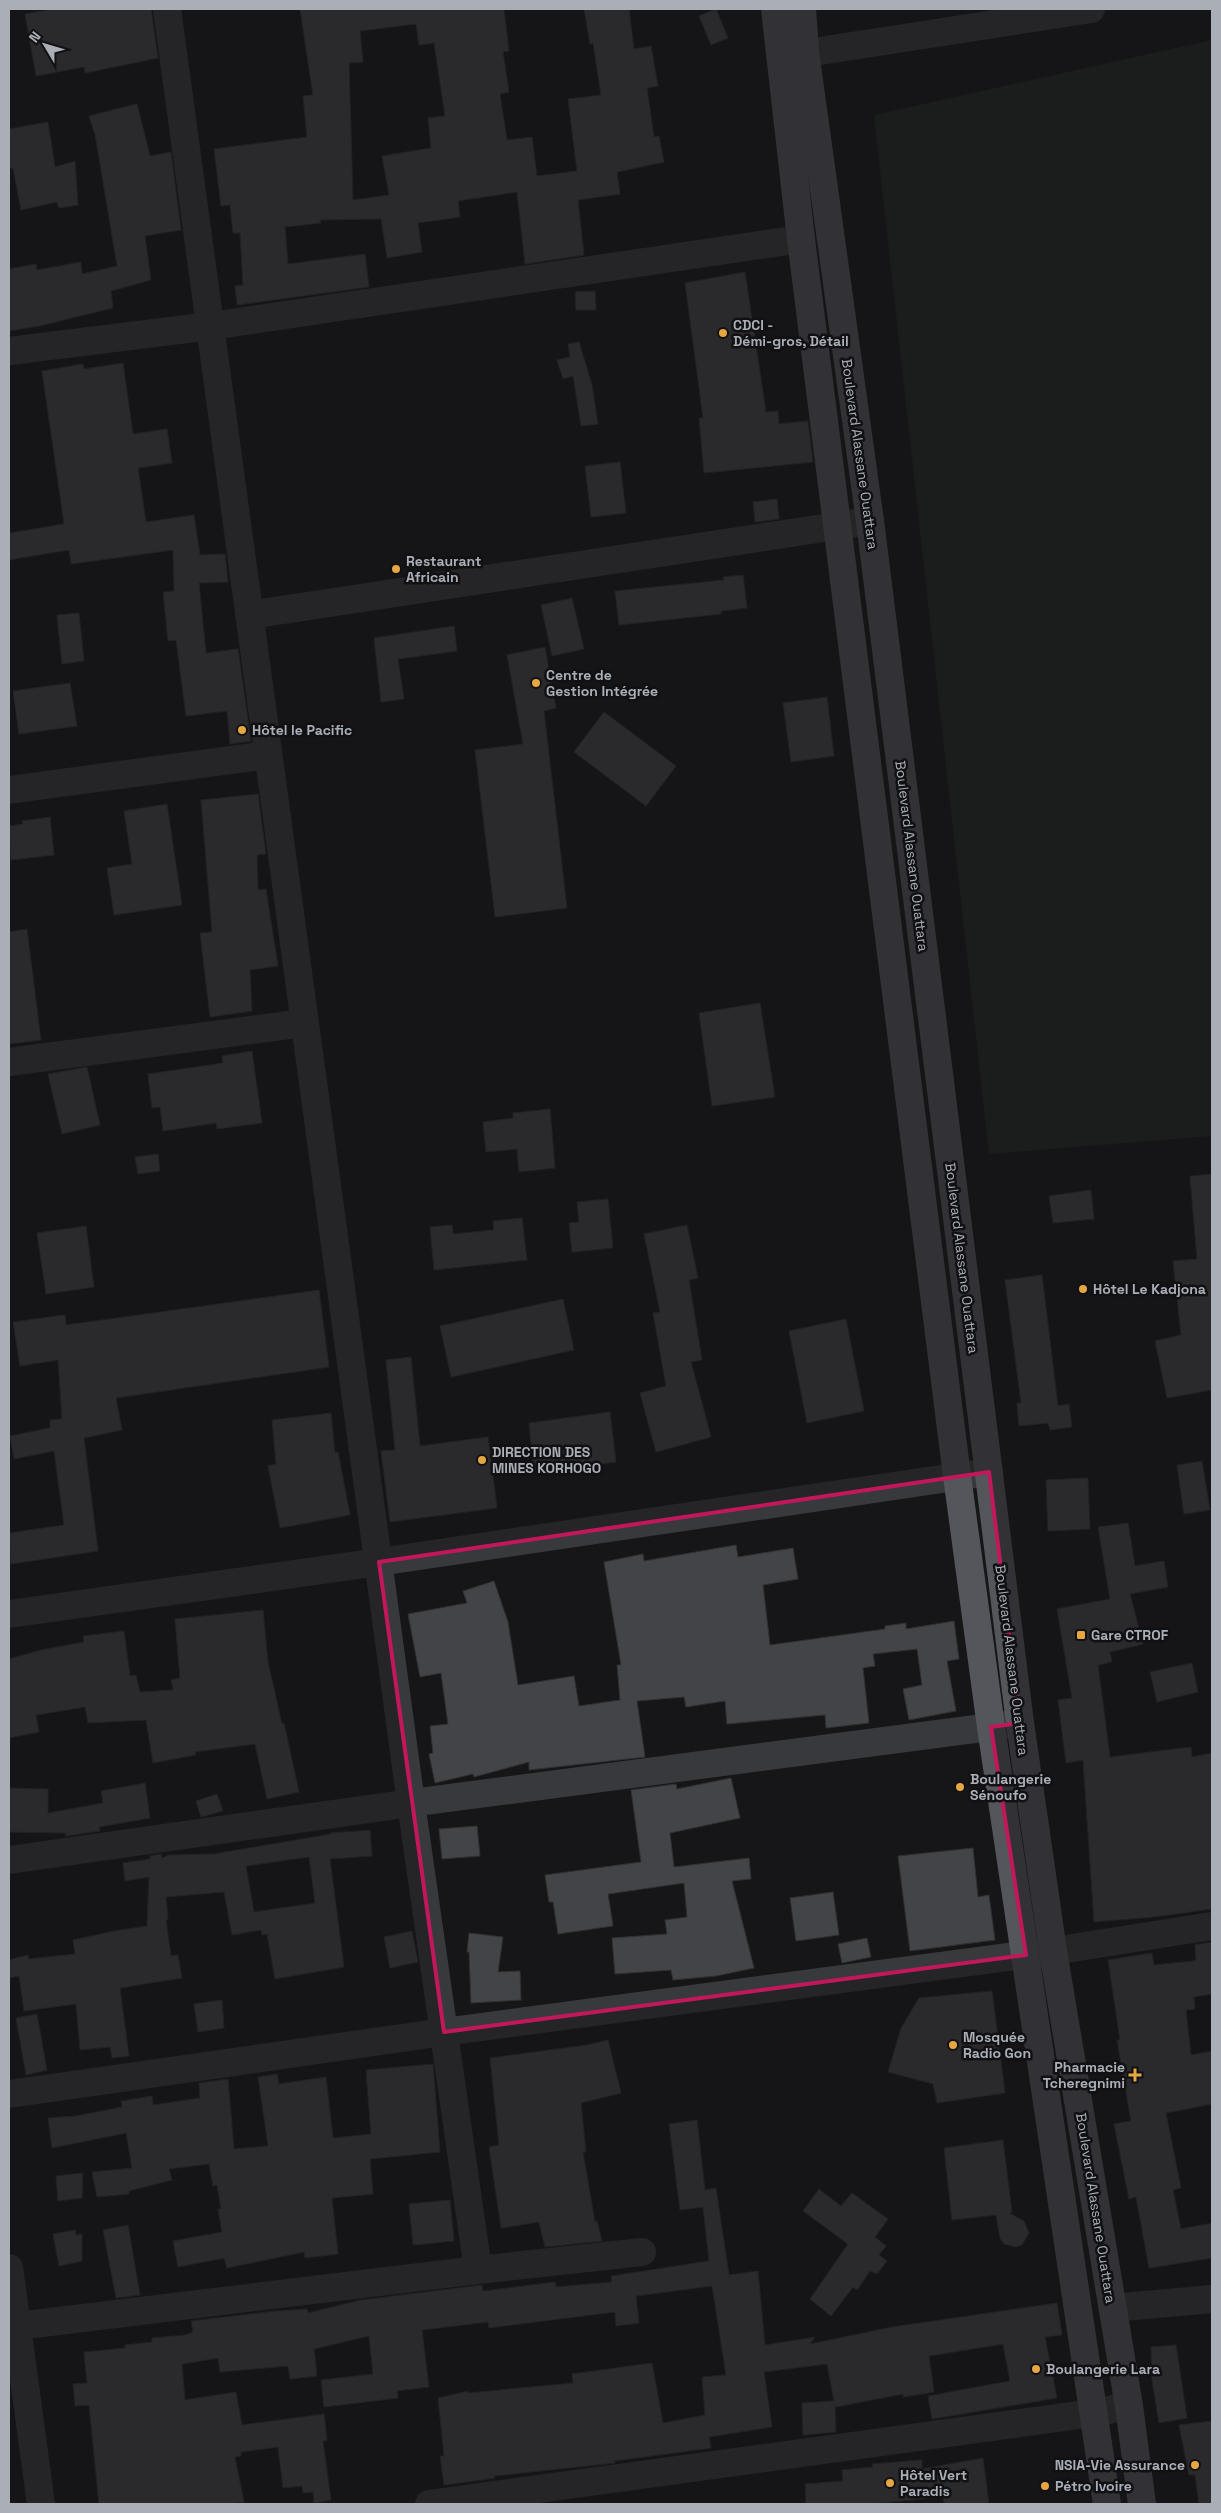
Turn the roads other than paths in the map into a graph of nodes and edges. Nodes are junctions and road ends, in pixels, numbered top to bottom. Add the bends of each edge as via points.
1 (167, 9) edge
2 (775, 9) edge
3 (802, 9) edge
4 (1091, 9) edge
5 (793, 54) junction
6 (801, 239) junction
7 (211, 326) junction
8 (9, 352) edge
9 (870, 521) junction
10 (837, 525) junction
11 (249, 615) junction
12 (268, 755) junction
13 (9, 790) edge
14 (930, 1005) junction
15 (898, 1010) junction
16 (304, 1023) junction
17 (9, 1062) edge
18 (989, 1472) junction
19 (957, 1476) junction
20 (378, 1562) junction
21 (9, 1614) edge
22 (1020, 1723) junction
23 (991, 1727) junction
24 (411, 1803) junction
25 (9, 1860) edge
26 (1212, 1926) edge
27 (1053, 1952) junction
28 (1026, 1955) junction
29 (444, 2032) junction
30 (9, 2094) edge
31 (642, 2252) dead end
32 (9, 2268) edge
33 (478, 2270) junction
34 (1212, 2299) edge
35 (1112, 2308) junction
36 (12, 2327) edge
37 (1128, 2406) junction
38 (1093, 2413) junction
39 (506, 2499) edge
40 (41, 2504) edge
41 (429, 2504) edge
42 (1107, 2504) edge
43 (1142, 2504) edge

1 - 7 street
2 - 5 main road, Boulevard Alassane Ouattara
3 - 5 main road, Boulevard Alassane Ouattara
4 - 5 street
5 - 6 main road, Boulevard Alassane Ouattara
5 - 9 main road, Boulevard Alassane Ouattara
6 - 7 street
6 - 10 main road, Boulevard Alassane Ouattara
7 - 8 street
7 - 11 street
9 - 10 street
9 - 14 main road, Boulevard Alassane Ouattara
10 - 11 street
10 - 15 main road, Boulevard Alassane Ouattara
11 - 12 street
12 - 13 street
12 - 16 street
14 - 15 main road
14 - 18 main road, Boulevard Alassane Ouattara
15 - 19 main road, Boulevard Alassane Ouattara
16 - 17 street
16 - 20 street
18 - 19 street
18 - 22 main road, Boulevard Alassane Ouattara
19 - 20 street
19 - 23 main road, Boulevard Alassane Ouattara
20 - 21 street
20 - 24 street
22 - 23 street
22 - 27 main road, Boulevard Alassane Ouattara
23 - 24 street
23 - 28 main road, Boulevard Alassane Ouattara
24 - 25 street
24 - 29 street
26 - 27 street
27 - 28 street
27 - 35 main road, Boulevard Alassane Ouattara
28 - 29 street
28 - 38 main road, Boulevard Alassane Ouattara
29 - 30 street
29 - 33 street
31 - 33 street
32 - 36 street
33 - 36 street
34 - 35 street
35 - 37 main road, Boulevard Alassane Ouattara
36 - 40 street
37 - 38 street
37 - 43 main road, Boulevard Alassane Ouattara
38 - 39 street
38 - 42 main road, Boulevard Alassane Ouattara
39 - 41 street

